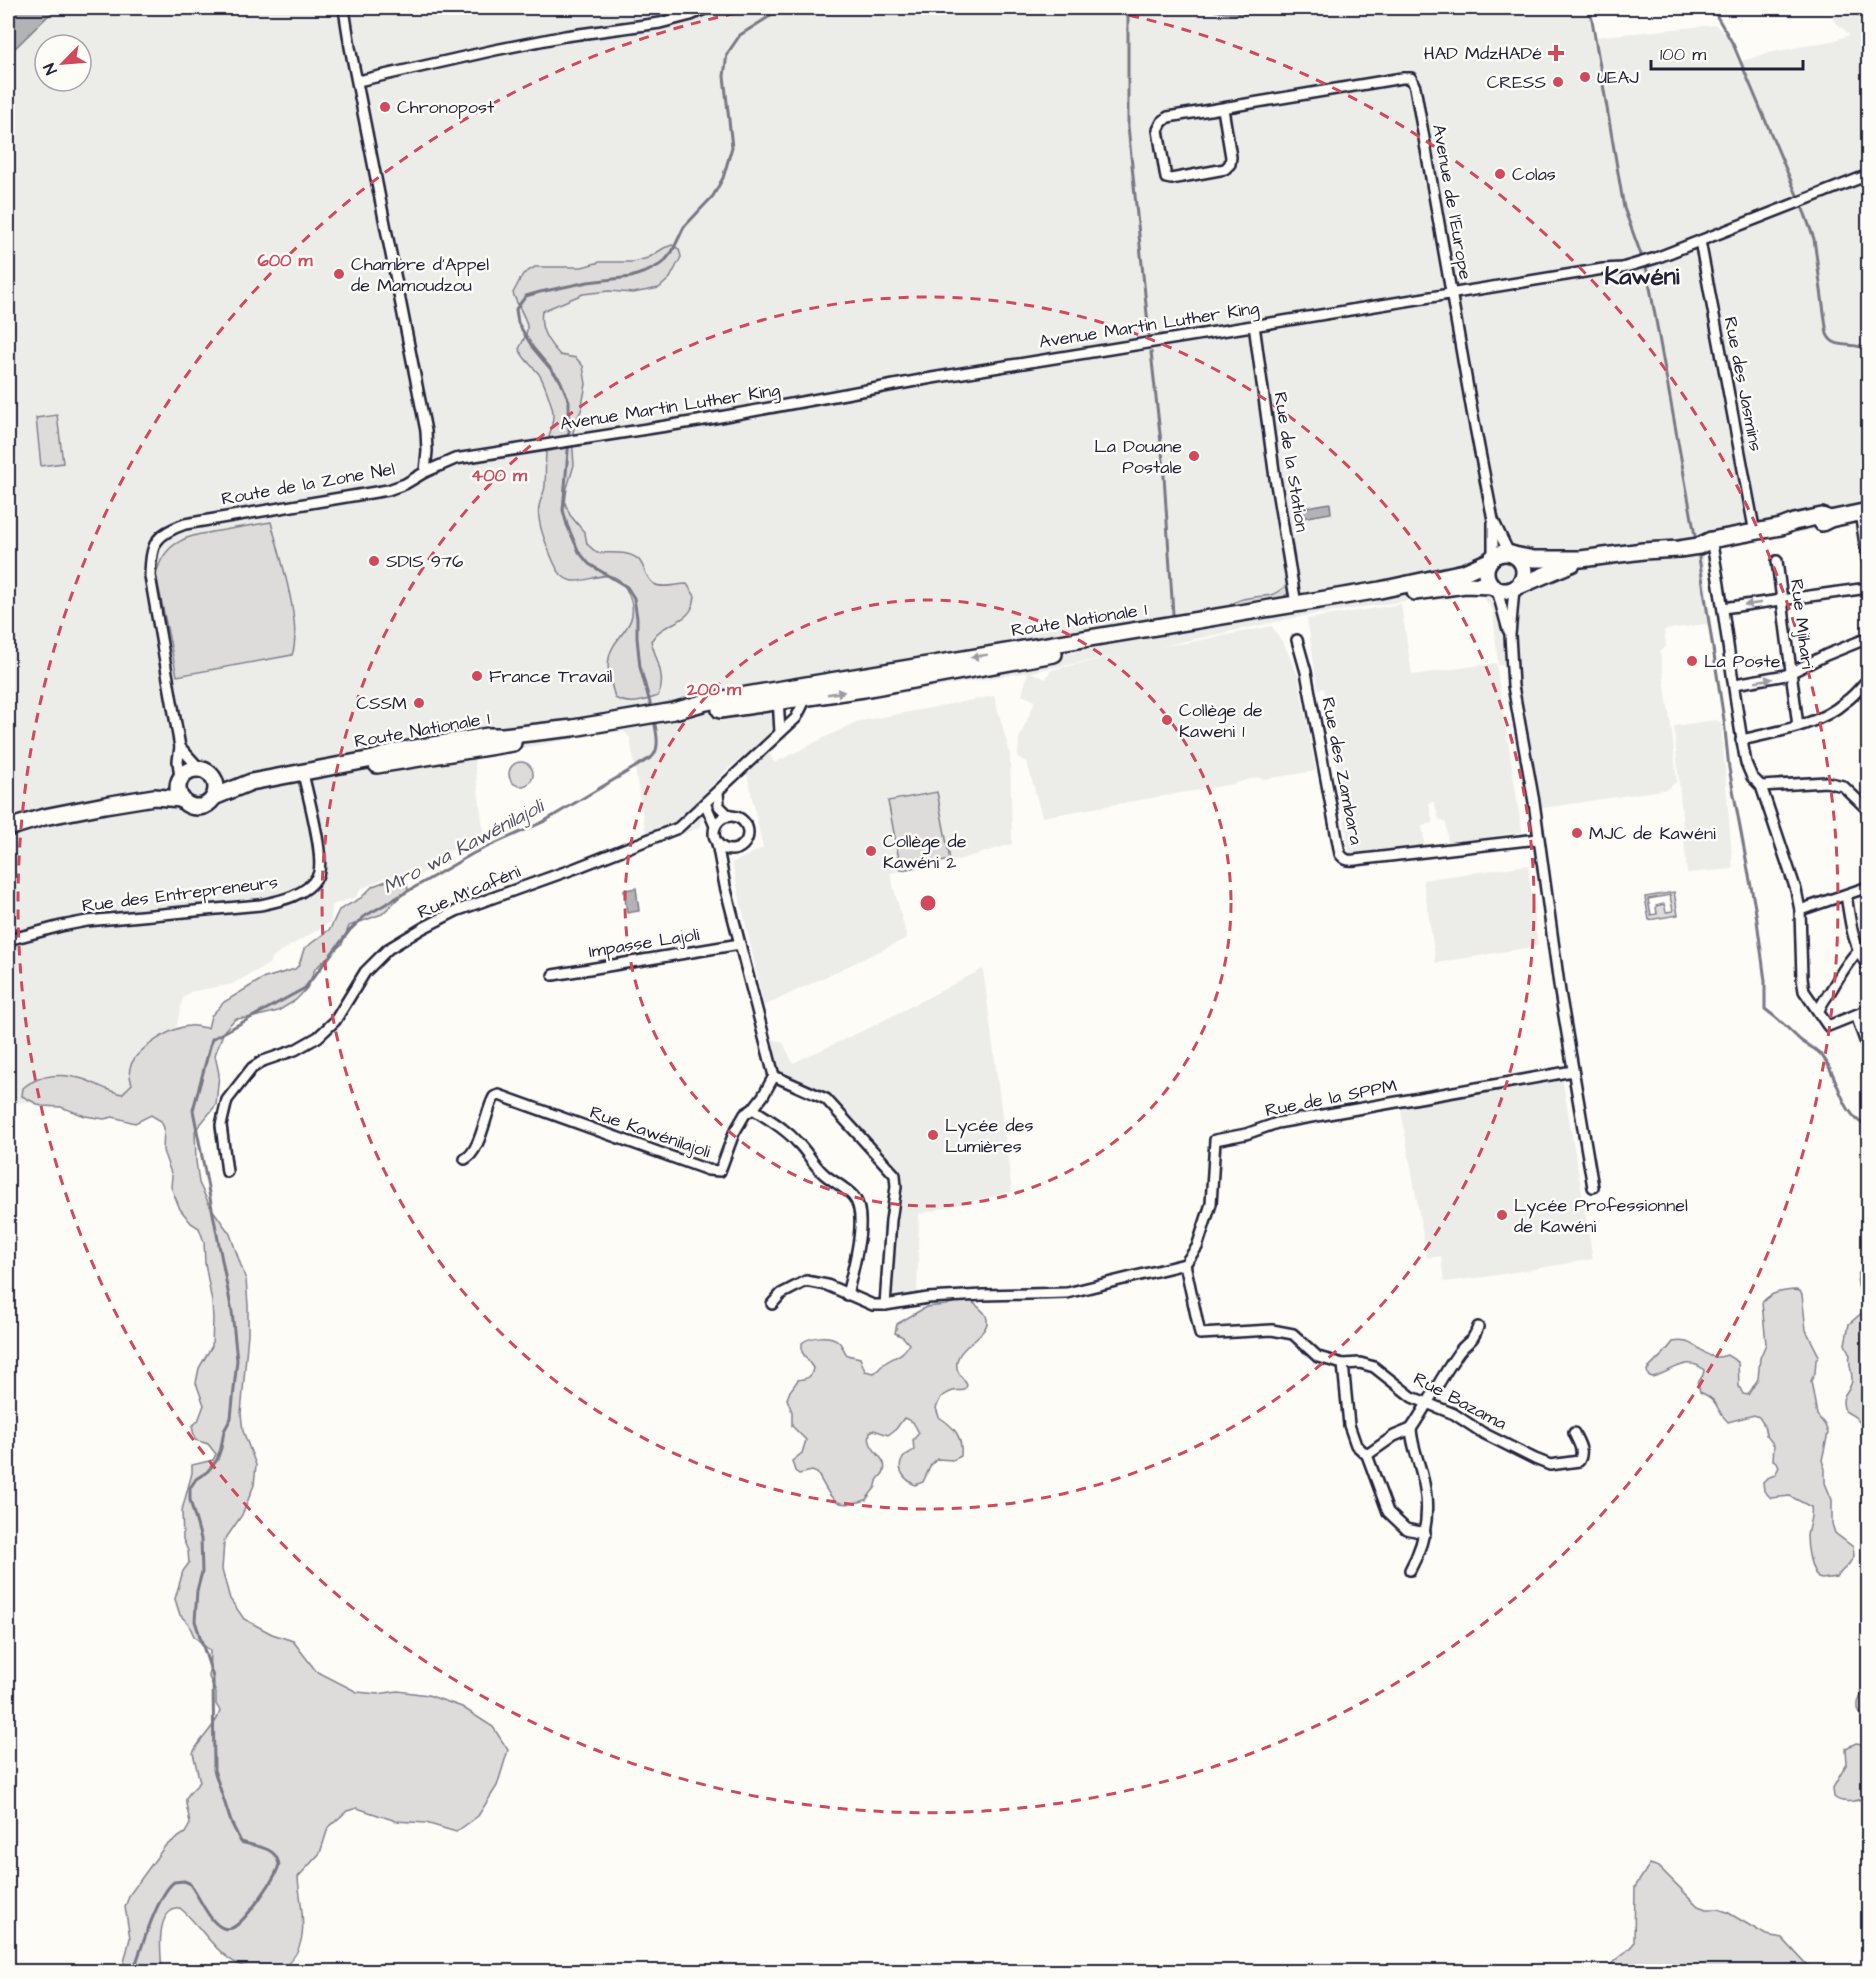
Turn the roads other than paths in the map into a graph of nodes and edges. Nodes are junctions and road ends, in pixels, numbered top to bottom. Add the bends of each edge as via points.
1 (346, 8) edge
2 (707, 8) edge
3 (357, 81) junction
4 (1222, 109) junction
5 (1869, 175) edge
6 (1700, 241) junction
7 (1452, 294) junction
8 (1254, 325) junction
9 (424, 472) junction
10 (1864, 512) edge
11 (1493, 520) junction
12 (1755, 533) junction
13 (1704, 541) junction
14 (1511, 554) junction
15 (1491, 559) junction
16 (1581, 560) junction
17 (1777, 561) dead end
18 (1869, 563) edge
19 (1517, 587) junction
20 (1495, 588) junction
21 (1869, 588) edge
22 (1783, 600) junction
23 (1296, 604) junction
24 (1723, 608) junction
25 (1510, 635) junction
26 (1869, 638) edge
27 (1297, 640) dead end
28 (1792, 673) junction
29 (1869, 680) edge
30 (1735, 684) junction
31 (802, 691) junction
32 (777, 695) junction
33 (1798, 726) junction
34 (780, 732) junction
35 (1741, 740) junction
36 (180, 747) junction
37 (199, 768) junction
38 (308, 772) junction
39 (213, 776) junction
40 (179, 781) junction
41 (251, 782) junction
42 (1761, 786) junction
43 (718, 792) junction
44 (154, 797) junction
45 (214, 797) junction
46 (182, 799) junction
47 (705, 803) junction
48 (1869, 810) edge
49 (729, 816) junction
50 (45, 817) junction
51 (8, 820) edge
52 (715, 826) junction
53 (8, 828) edge
54 (1538, 839) junction
55 (717, 843) junction
56 (730, 850) junction
57 (722, 863) junction
58 (1869, 887) edge
59 (1846, 895) junction
60 (1800, 910) junction
61 (8, 940) edge
62 (741, 944) junction
63 (1858, 951) junction
64 (1869, 967) edge
65 (553, 975) dead end
66 (1869, 1010) edge
67 (1819, 1011) junction
68 (1856, 1015) junction
69 (1869, 1048) edge
70 (1573, 1071) junction
71 (774, 1076) junction
72 (753, 1109) junction
73 (465, 1159) dead end
74 (227, 1172) dead end
75 (1593, 1187) dead end
76 (1185, 1264) junction
77 (847, 1295) junction
78 (772, 1304) dead end
79 (885, 1305) junction
80 (1478, 1327) dead end
81 (1343, 1364) junction
82 (1428, 1404) junction
83 (1411, 1429) junction
84 (1574, 1433) dead end
85 (1367, 1455) junction
86 (1425, 1533) junction
87 (1410, 1570) dead end

1 - 3 street
2 - 3 street via 660,23 565,36
3 - 9 street via 426,431
4 - 4 street, Avenue de l’Europe via 1230,164 1225,169 1166,178 1158,130 1162,122 1168,117
4 - 7 street, Avenue de l’Europe via 1412,78
5 - 6 street, Avenue Martin Luther King
6 - 7 street, Avenue Martin Luther King via 1638,264
6 - 12 street, Rue des Jasmins
7 - 8 street, Avenue Martin Luther King
7 - 11 street, Avenue de l’Europe
8 - 9 street, Avenue Martin Luther King via 454,459
8 - 23 street, Rue de la Station
9 - 36 street, Route de la Zone Nel via 388,490 184,524 159,536 150,576
10 - 12 main road via 1830,519 1822,516
10 - 18 street
11 - 14 street, Avenue de l’Europe
11 - 15 street, Avenue de l’Europe
12 - 13 main road
13 - 16 main road
13 - 24 street
14 - 15 main road
14 - 16 main road via 1534,559
14 - 19 main road via 1519,559 1524,570
15 - 20 main road via 1486,574
15 - 23 main road, Route Nationale 1 via 1464,572
16 - 19 main road
17 - 22 street, Rue Mjihari
19 - 20 main road via 1504,591
19 - 25 street
20 - 25 street
31 -> 20 main road, Route Nationale 1 via 864,689 1163,633 1462,585
21 - 22 street
22 -> 24 street
22 - 28 street, Rue Mjihari
23 -> 31 main road, Route Nationale 1
24 - 30 street
25 - 54 street via 1513,686
26 - 28 street
27 - 54 street, Rue des Zambara via 1340,854 1344,858 1348,861
30 -> 28 street
28 - 33 street, Rue Mjihari
29 - 33 street via 1845,704
30 - 35 street
31 - 32 main road, Route Nationale 1
31 - 34 street via 803,704 796,718
32 - 34 street
32 - 38 main road, Route Nationale 1 via 707,712 668,711 573,728 444,743
33 - 35 street
34 - 43 street
35 - 42 street via 1752,777
36 - 37 street
36 - 40 street, Route de la Zone Nel
37 - 39 main road, Route Nationale 1
37 - 40 main road, Route Nationale 1 via 188,771
38 - 41 main road, Route Nationale 1
38 - 61 street, Rue des Entrepreneurs via 320,850 318,876 310,886 281,901 87,921
39 - 41 main road, Route Nationale 1
39 - 45 main road via 217,786
40 - 44 main road, Route Nationale 1
40 - 46 main road
41 - 45 main road, Route Nationale 1
42 - 48 street via 1826,782 1843,786
42 - 60 street
43 - 47 street
43 - 49 street via 719,806
44 - 46 main road, Route Nationale 1
44 - 50 main road, Route Nationale 1
45 - 46 main road, Route Nationale 1 via 207,805 196,807
47 - 52 street
47 - 74 street, Rue M'caféni via 678,828 456,911 388,949 365,972 335,1021 318,1037 295,1050 263,1060 227,1100 221,1125
49 - 52 street
49 - 56 street via 740,819 748,834 741,848
50 - 51 main road, Route Nationale 1
50 - 53 main road, Route Nationale 1
52 - 55 street
54 - 70 street
55 - 56 street
55 - 57 street
56 - 57 street
57 - 62 street
58 - 59 street
59 - 60 street
59 - 63 street
60 - 67 street via 1804,991
62 - 65 street, Impasse Lajoli
62 - 71 street
63 - 64 street
63 - 67 street via 1821,1002
66 - 68 street
67 - 68 street via 1828,1026
68 - 69 street
70 - 75 street
70 - 76 street, Rue de la SPPM via 1277,1123 1215,1140 1211,1204 1197,1247
71 - 72 street, Rue Kawénilajoli
71 - 79 street via 826,1099 895,1175
72 - 73 street, Rue Kawénilajoli via 745,1114 734,1133 720,1171 713,1171 499,1095 489,1106 474,1152
72 - 77 street via 793,1137 823,1173 858,1203 857,1253
76 - 79 street via 1067,1293 928,1298
76 - 81 street, Rue Bazama via 1200,1335 1281,1330 1293,1334 1318,1357
77 - 78 street via 827,1285 806,1281 781,1294
77 - 79 street via 873,1305
80 - 82 street via 1474,1339 1459,1351
81 - 82 street, Rue Bazama via 1374,1367 1402,1391
81 - 85 street via 1349,1425 1356,1445
82 - 83 street
82 - 84 street, Rue Bazama via 1550,1465 1579,1461 1581,1448
83 - 85 street
83 - 86 street via 1428,1505
85 - 86 street via 1388,1512 1406,1529
86 - 87 street

